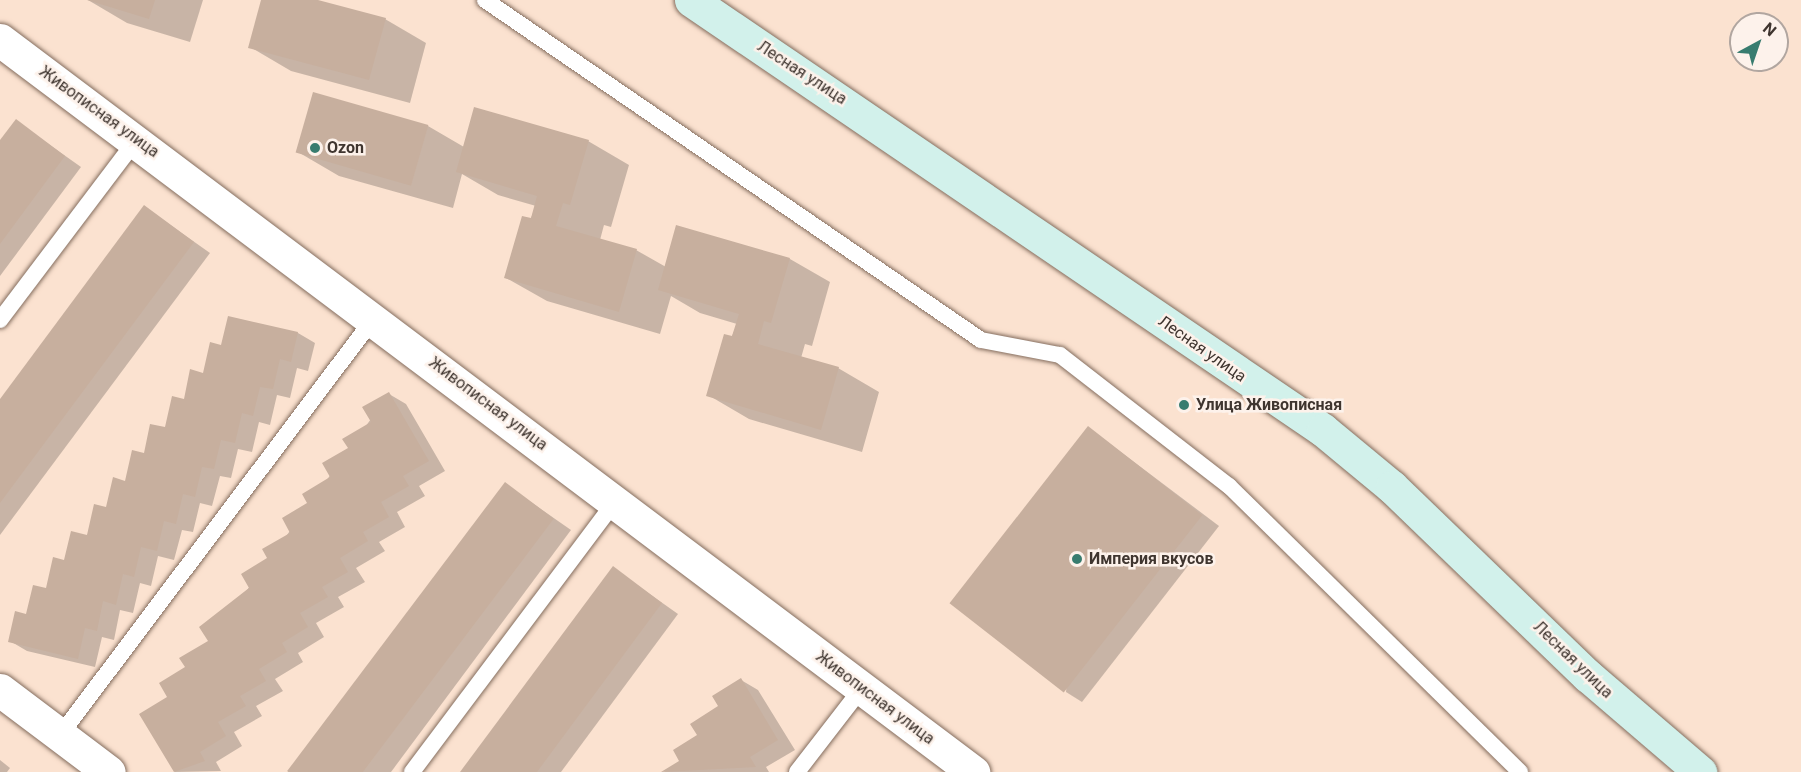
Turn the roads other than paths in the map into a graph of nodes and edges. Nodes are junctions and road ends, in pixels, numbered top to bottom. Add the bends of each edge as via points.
1 (486, 0) edge
2 (691, 0) edge
3 (0, 40) edge
4 (137, 139) junction
5 (374, 318) junction
6 (0, 320) edge
7 (616, 500) junction
8 (862, 688) junction
9 (0, 690) edge
10 (61, 734) junction
11 (109, 772) edge
12 (412, 772) edge
13 (797, 772) edge
14 (973, 772) edge
15 (1520, 772) edge
16 (1700, 772) edge

1 - 15 lane via 981,340 1060,355 1229,486
2 - 16 main road, Лесная улица via 1323,430 1392,487 1588,676
3 - 4 street, Живописная улица
4 - 5 street, Живописная улица
4 - 6 lane
5 - 7 street, Живописная улица
5 - 10 lane
7 - 8 street, Живописная улица
7 - 12 lane
8 - 13 lane
8 - 14 street, Живописная улица
9 - 10 street
10 - 11 street

